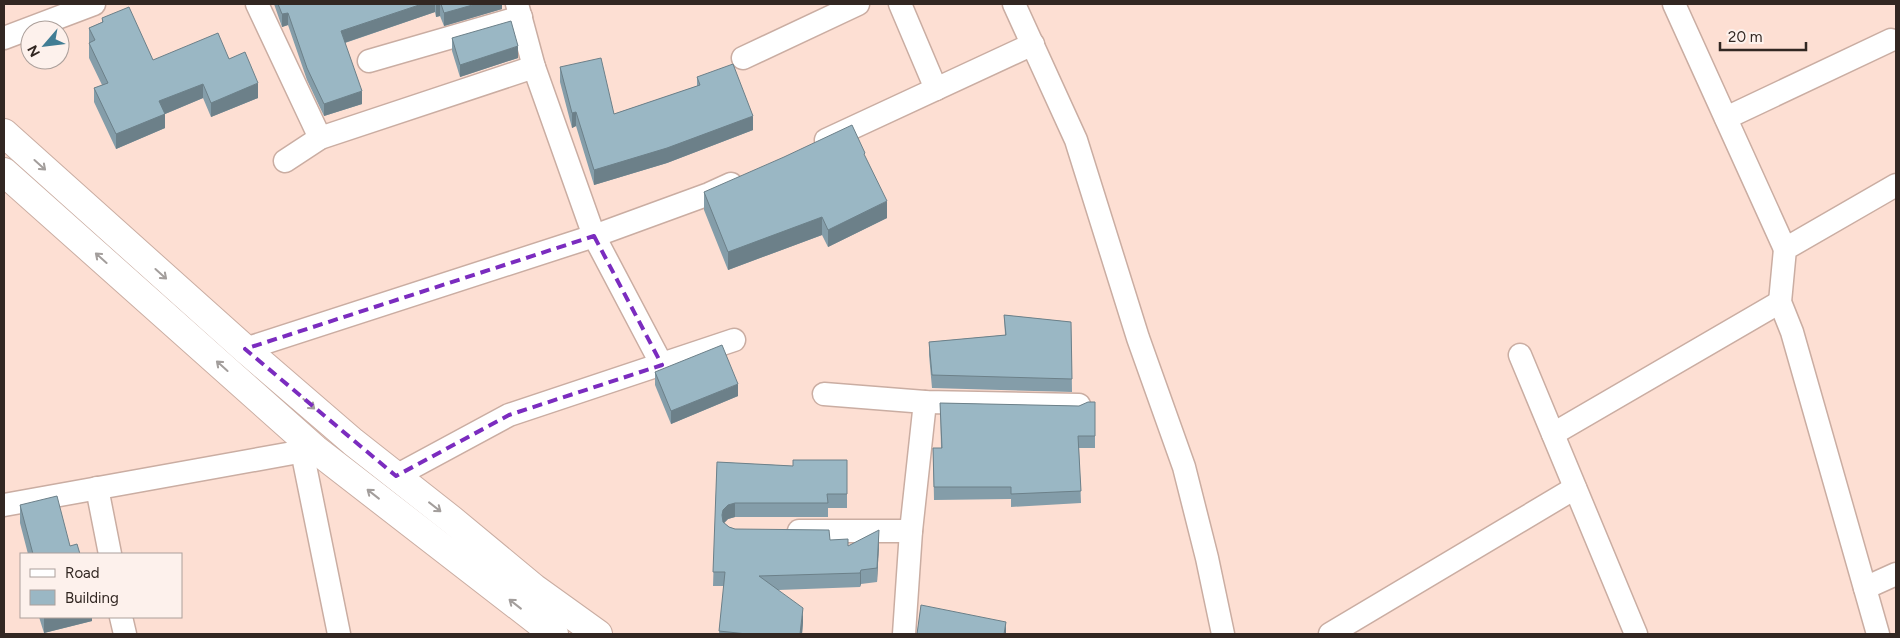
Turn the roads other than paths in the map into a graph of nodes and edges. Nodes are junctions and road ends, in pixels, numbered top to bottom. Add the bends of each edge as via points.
1 (94, 4) edge
2 (257, 4) edge
3 (858, 4) edge
4 (900, 4) edge
5 (1014, 4) edge
6 (1674, 4) edge
7 (519, 10) edge
8 (4, 38) edge
9 (1891, 40) dead end
10 (1033, 44) junction
11 (744, 58) dead end
12 (369, 61) dead end
13 (534, 67) junction
14 (936, 89) junction
15 (1726, 118) junction
16 (4, 133) edge
17 (320, 138) junction
18 (805, 150) edge
19 (285, 161) dead end
20 (4, 172) edge
21 (752, 174) edge
22 (1896, 187) edge
23 (594, 236) junction
24 (1785, 249) junction
25 (1780, 302) junction
26 (734, 340) dead end
27 (244, 349) junction
28 (1520, 355) dead end
29 (662, 365) junction
30 (279, 379) junction
31 (250, 391) junction
32 (824, 394) dead end
33 (925, 402) junction
34 (1079, 405) edge
35 (1553, 434) junction
36 (308, 450) junction
37 (396, 476) junction
38 (97, 488) junction
39 (1575, 488) junction
40 (4, 505) edge
41 (774, 530) edge
42 (911, 531) junction
43 (110, 553) edge
44 (1896, 574) edge
45 (1865, 588) junction
46 (122, 618) edge
47 (125, 634) edge
48 (339, 634) edge
49 (554, 634) edge
50 (598, 634) edge
51 (904, 634) edge
52 (1223, 634) edge
53 (1330, 634) edge
54 (1636, 634) edge
55 (1878, 634) edge

1 - 8 street
2 - 17 street
3 - 11 street
4 - 14 street
5 - 10 street
6 - 15 street
7 - 12 street
7 - 13 street
9 - 15 street
10 - 14 street
10 - 52 street via 1076,140 1138,338 1184,467
13 - 17 street
13 - 23 street
14 - 18 street
15 - 24 street
16 -> 27 street
17 - 19 street
31 -> 20 street
21 - 23 street via 709,194
22 - 24 street
23 - 27 street
23 - 29 street
24 - 25 street
25 - 35 street
25 - 45 street via 1792,332
26 - 29 street
27 - 30 street
28 - 35 street
29 - 37 street via 508,415
30 - 31 street
30 -> 37 street
31 - 36 street
32 - 33 street
33 - 34 street
33 - 42 street
35 - 39 street
36 - 38 street
36 - 48 street
49 -> 36 street
37 -> 50 street via 534,588
38 - 40 street
38 - 43 street
39 - 53 street
39 - 54 street
41 - 42 street
42 - 51 street
44 - 45 street
45 - 55 street
46 - 47 street

